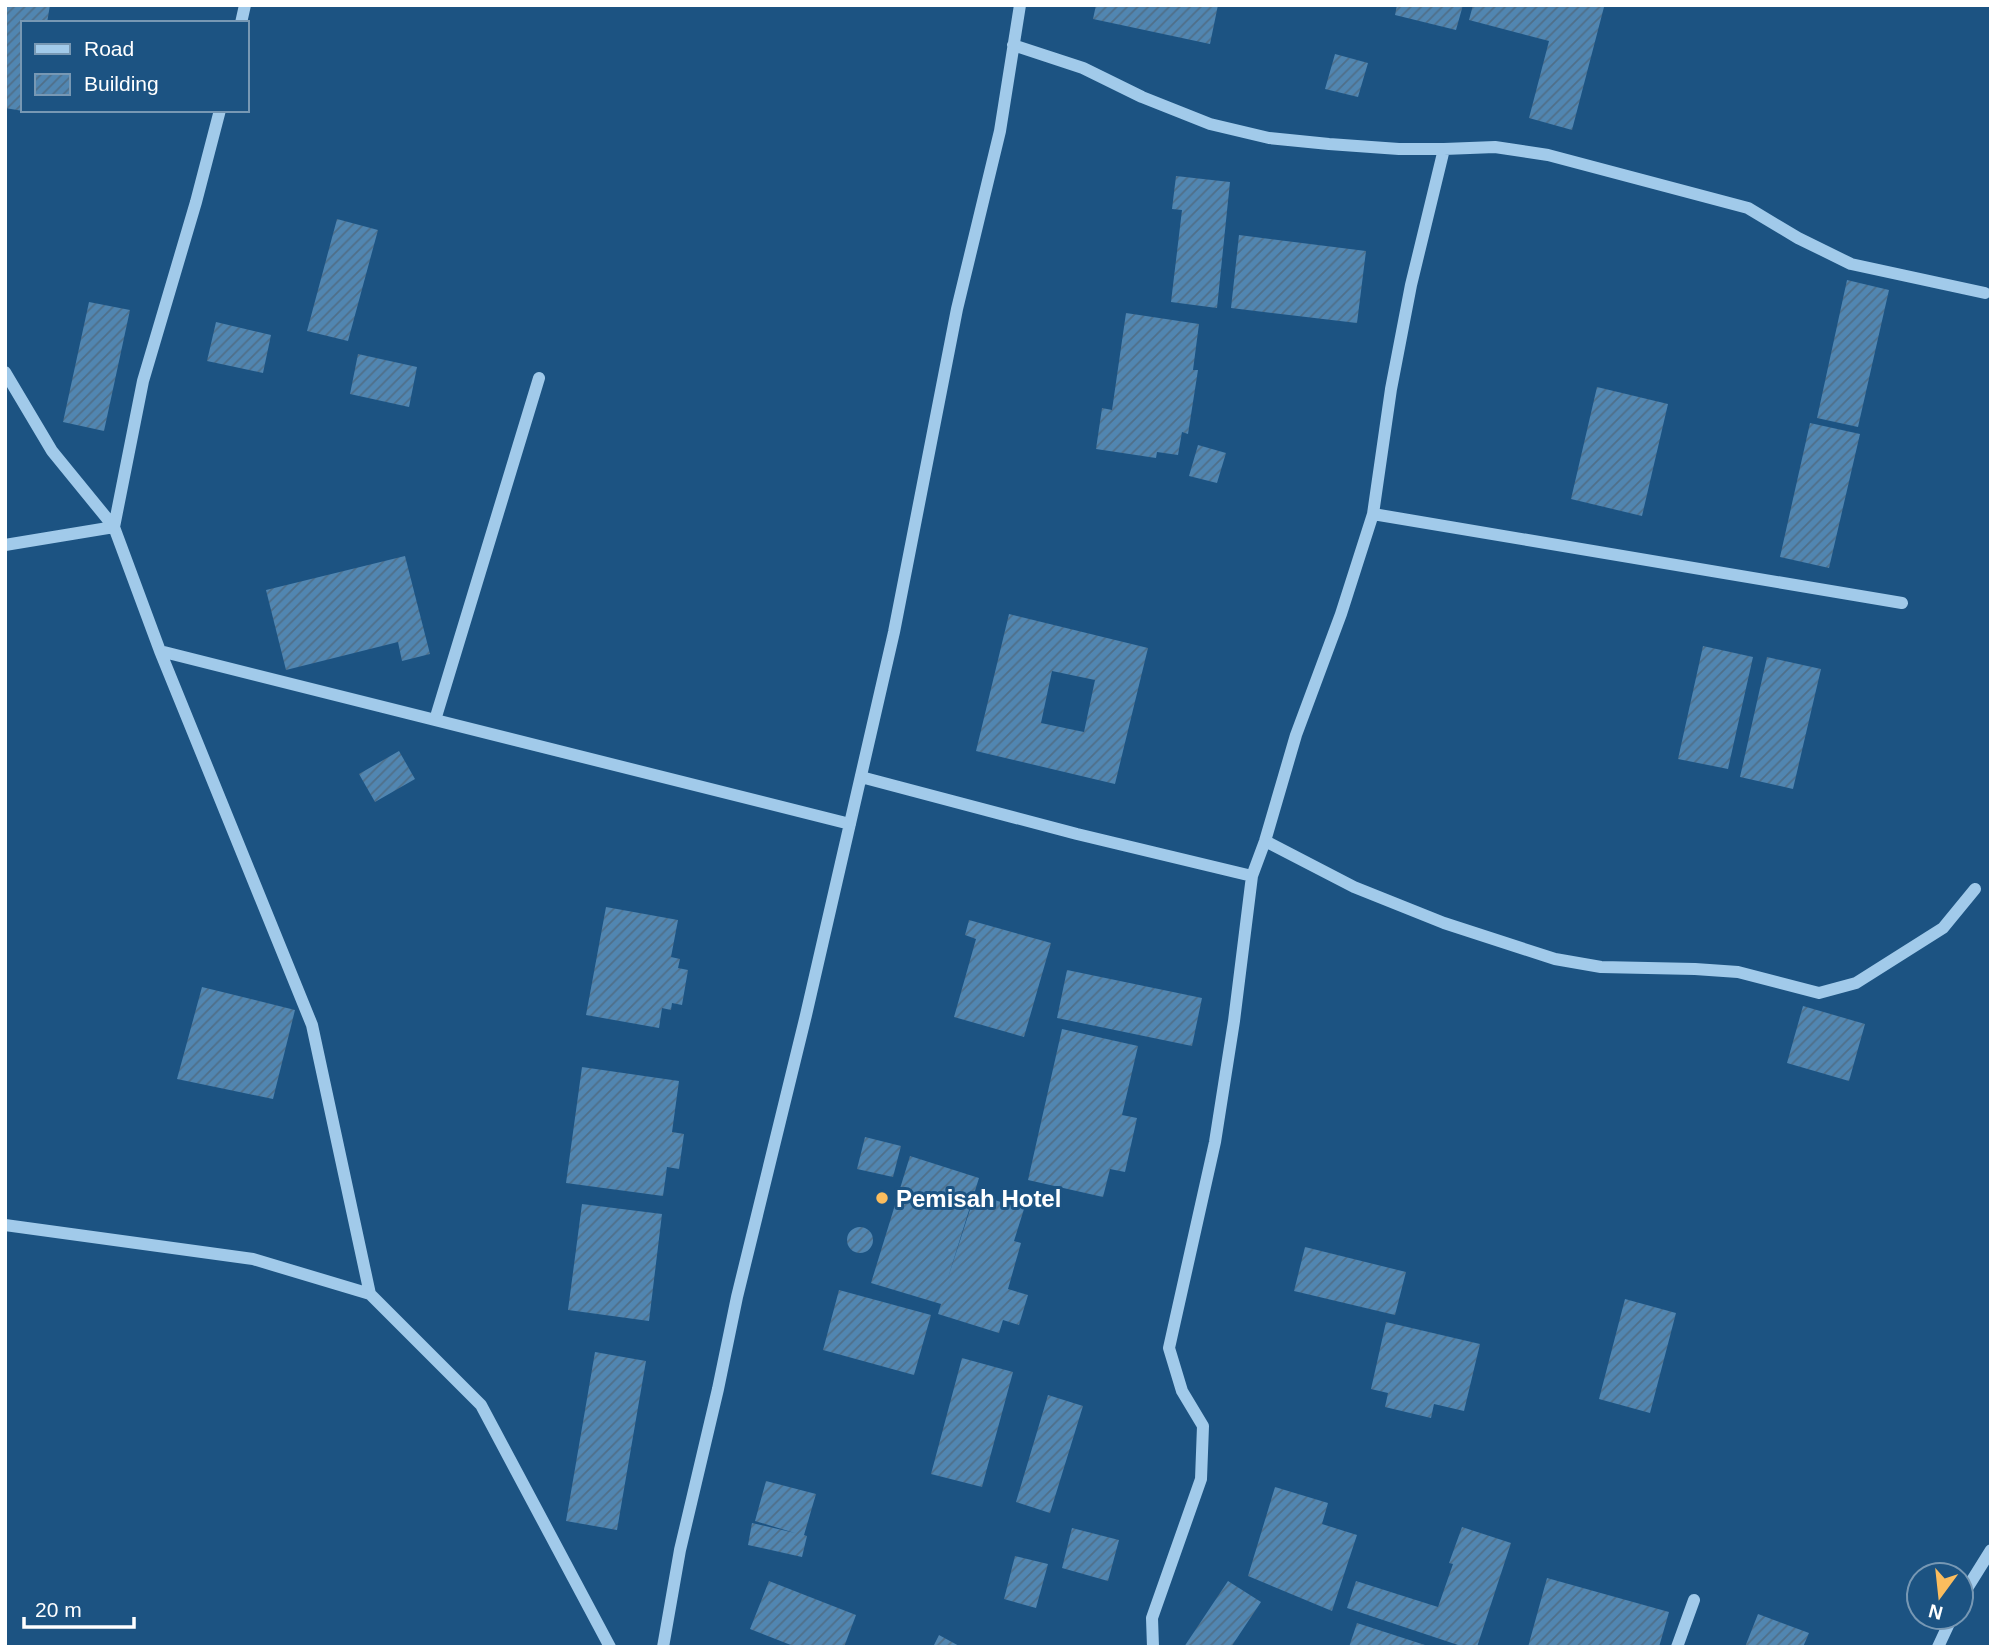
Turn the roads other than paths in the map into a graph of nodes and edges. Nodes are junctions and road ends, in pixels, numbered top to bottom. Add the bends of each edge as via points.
1 (1020, 5) edge
2 (1013, 44) junction
3 (219, 112) edge
4 (1444, 149) junction
5 (1985, 293) dead end
6 (5, 372) edge
7 (539, 378) dead end
8 (1373, 514) junction
9 (114, 527) junction
10 (5, 545) edge
11 (1902, 603) dead end
12 (160, 651) junction
13 (435, 720) junction
14 (861, 776) junction
15 (850, 824) junction
16 (1265, 841) junction
17 (1252, 876) junction
18 (1975, 889) dead end
19 (5, 1225) edge
20 (370, 1294) junction
21 (1991, 1550) edge
22 (1975, 1576) edge
23 (1694, 1600) dead end
24 (1945, 1631) edge
25 (610, 1647) edge
26 (663, 1647) edge
27 (1153, 1647) edge
28 (1676, 1647) edge
29 (1938, 1647) edge

1 - 2 street
2 - 4 street via 1083,68 1210,124 1269,138
2 - 14 street via 1000,131 957,309
3 - 9 street via 143,381
4 - 5 street via 1495,147 1560,158 1748,208 1851,264
4 - 8 street via 1411,285
6 - 9 street via 52,452
7 - 13 street
8 - 11 street
8 - 16 street via 1296,735
9 - 10 street
9 - 12 street
12 - 13 street
12 - 20 street via 312,1025
13 - 15 street
14 - 15 street
14 - 17 street
15 - 26 street via 737,1297
16 - 17 street
16 - 18 street via 1354,887 1444,923 1555,959 1601,967 1738,972 1819,993 1856,983 1943,928
17 - 27 street via 1215,1142 1169,1348 1182,1391 1203,1426 1201,1479 1152,1618
19 - 20 street via 253,1259
20 - 25 street via 481,1405
21 - 22 street
23 - 28 street
24 - 29 street

